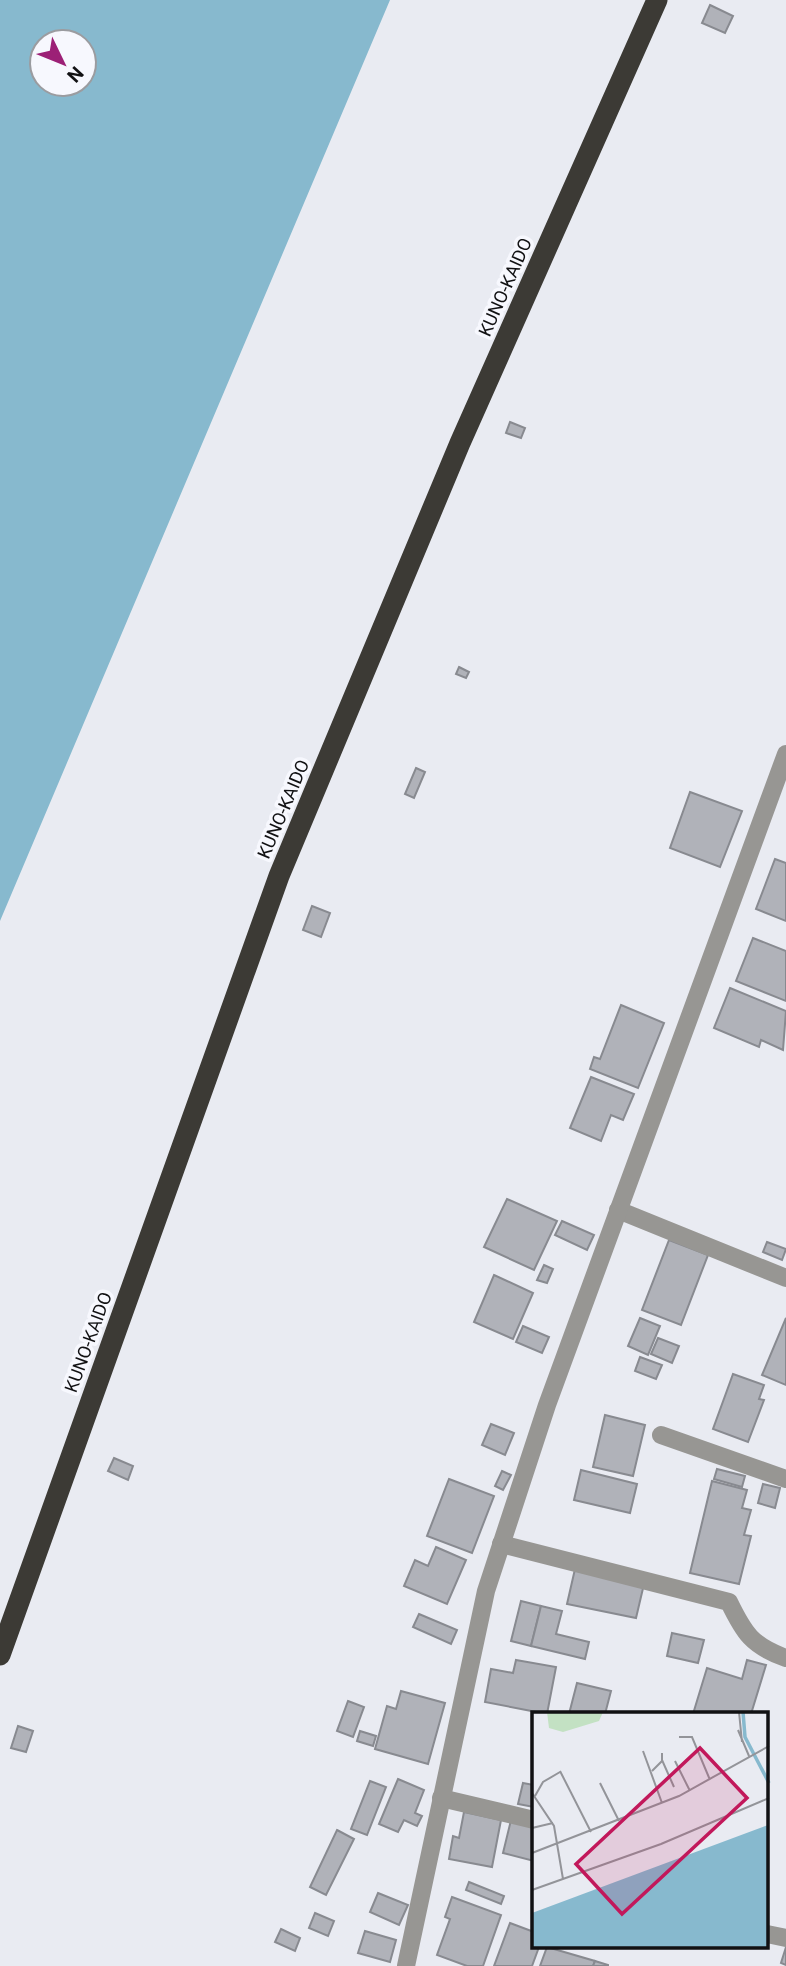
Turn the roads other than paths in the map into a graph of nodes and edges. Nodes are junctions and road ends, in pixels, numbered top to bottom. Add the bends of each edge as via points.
1 (657, 0) edge
2 (786, 754) edge
3 (618, 1210) junction
4 (786, 1278) edge
5 (661, 1435) dead end
6 (786, 1479) edge
7 (501, 1544) junction
8 (0, 1655) edge
9 (786, 1658) edge
10 (441, 1798) junction
11 (532, 1820) edge
12 (768, 1934) edge
13 (786, 1938) edge
14 (406, 1966) edge

1 - 8 highway, KUNO-KAIDO via 460,443 279,876
2 - 3 street
3 - 4 street
3 - 7 street
5 - 6 street
7 - 9 street via 729,1602 743,1632 764,1650
7 - 10 street via 486,1591
10 - 11 street
10 - 14 street
12 - 13 street

